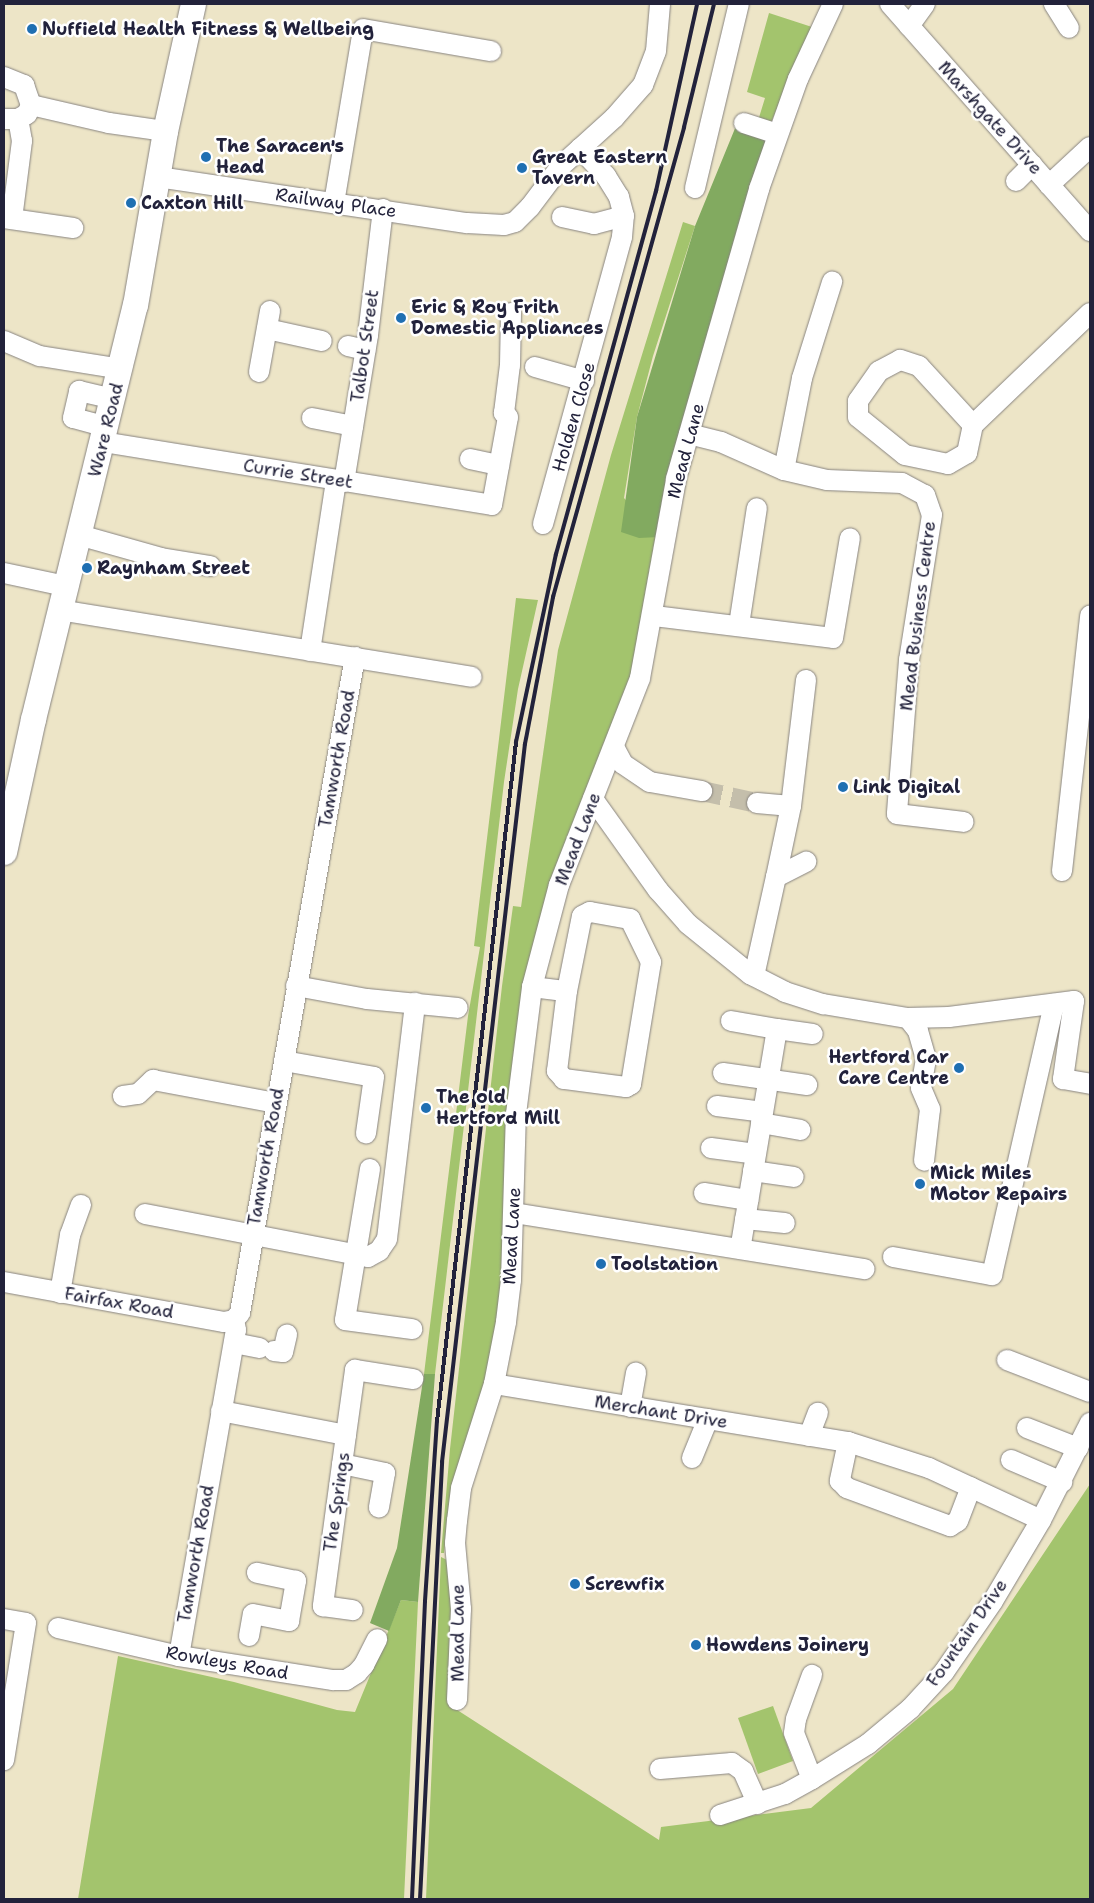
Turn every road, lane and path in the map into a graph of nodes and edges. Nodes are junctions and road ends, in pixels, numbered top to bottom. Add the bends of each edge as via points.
1 (193, 4) edge
2 (660, 4) edge
3 (739, 4) edge
4 (833, 4) edge
5 (890, 4) edge
6 (925, 4) edge
7 (1054, 4) edge
8 (909, 26) junction
9 (1069, 28) dead end
10 (491, 50) dead end
11 (4, 77) edge
12 (18, 115) edge
13 (744, 124) dead end
14 (165, 131) junction
15 (777, 134) junction
16 (1090, 147) edge
17 (580, 148) junction
18 (1032, 165) junction
19 (158, 177) junction
20 (1016, 181) dead end
21 (1049, 185) junction
22 (695, 188) dead end
23 (334, 203) junction
24 (383, 210) junction
25 (624, 216) junction
26 (562, 217) dead end
27 (8, 218) edge
28 (73, 228) dead end
29 (1090, 231) edge
30 (832, 282) dead end
31 (1090, 313) edge
32 (512, 314) dead end
33 (4, 341) edge
34 (322, 341) dead end
35 (535, 367) dead end
36 (121, 369) junction
37 (259, 372) dead end
38 (584, 381) junction
39 (114, 399) junction
40 (312, 418) dead end
41 (973, 425) junction
42 (353, 426) junction
43 (105, 434) junction
44 (689, 434) junction
45 (470, 460) dead end
46 (500, 465) junction
47 (784, 470) junction
48 (340, 481) junction
49 (757, 508) dead end
50 (543, 524) dead end
51 (79, 535) junction
52 (850, 538) dead end
53 (210, 566) dead end
54 (4, 573) edge
55 (65, 586) junction
56 (59, 610) junction
57 (654, 616) junction
58 (1090, 616) edge
59 (739, 625) junction
60 (310, 651) junction
61 (355, 657) junction
62 (472, 677) dead end
63 (806, 680) dead end
64 (614, 748) junction
65 (702, 791) tunnel mouth
66 (593, 800) junction
67 (757, 803) tunnel mouth
68 (791, 806) junction
69 (964, 822) dead end
70 (4, 852) edge
71 (806, 862) dead end
72 (1062, 871) dead end
73 (776, 877) junction
74 (754, 976) junction
75 (296, 986) junction
76 (532, 987) junction
77 (567, 991) junction
78 (415, 1003) junction
79 (1054, 1004) junction
80 (458, 1008) dead end
81 (908, 1018) junction
82 (731, 1021) dead end
83 (777, 1029) junction
84 (813, 1034) dead end
85 (284, 1061) junction
86 (724, 1073) dead end
87 (768, 1080) junction
88 (1090, 1084) edge
89 (807, 1085) dead end
90 (123, 1096) dead end
91 (276, 1102) junction
92 (717, 1106) dead end
93 (762, 1118) junction
94 (800, 1130) dead end
95 (366, 1133) dead end
96 (711, 1148) dead end
97 (924, 1161) dead end
98 (754, 1163) junction
99 (370, 1169) dead end
100 (794, 1177) dead end
101 (704, 1193) dead end
102 (81, 1204) dead end
103 (747, 1209) junction
104 (514, 1213) junction
105 (145, 1214) dead end
106 (785, 1223) dead end
107 (252, 1233) junction
108 (740, 1249) junction
109 (357, 1255) junction
110 (893, 1257) dead end
111 (865, 1270) dead end
112 (4, 1282) edge
113 (60, 1293) junction
114 (234, 1320) junction
115 (412, 1329) dead end
116 (287, 1334) dead end
117 (234, 1342) junction
118 (1007, 1360) dead end
119 (636, 1373) dead end
120 (413, 1379) dead end
121 (494, 1384) junction
122 (1090, 1392) edge
123 (630, 1407) junction
124 (221, 1412) junction
125 (818, 1413) dead end
126 (708, 1420) junction
127 (1090, 1422) edge
128 (1027, 1428) dead end
129 (346, 1435) junction
130 (809, 1436) junction
131 (838, 1441) junction
132 (1078, 1448) junction
133 (692, 1458) dead end
134 (1012, 1460) dead end
135 (342, 1464) junction
136 (1062, 1482) junction
137 (971, 1487) junction
138 (379, 1507) dead end
139 (1041, 1520) junction
140 (257, 1573) dead end
141 (353, 1610) dead end
142 (4, 1619) edge
143 (58, 1628) dead end
144 (377, 1638) dead end
145 (179, 1656) junction
146 (243, 1667) junction
147 (812, 1675) dead end
148 (457, 1700) dead end
149 (4, 1760) edge
150 (660, 1768) dead end
151 (812, 1779) junction
152 (758, 1804) junction
153 (720, 1814) dead end

1 - 14 main road, Ware Road
2 - 17 street via 656,51 643,85 620,112
3 - 22 street
4 - 15 street, Mead Lane
5 - 8 street, Marshgate Drive
6 - 8 street
7 - 9 street
8 - 18 street, Marshgate Drive
10 - 23 street via 363,29
11 - 12 street via 24,84
12 - 14 street
12 - 27 street via 22,141
13 - 15 street
14 - 19 main road, Ware Road
15 - 44 street, Mead Lane
16 - 21 street
17 - 24 street, Railway Place via 515,222 490,225
17 - 25 street, Holden Close via 606,176 619,197
18 - 20 street
18 - 21 street, Marshgate Drive
19 - 23 street, Railway Place
19 - 36 main road, Ware Road
21 - 29 street, Marshgate Drive
23 - 24 street, Railway Place
24 - 42 street, Talbot Street via 357,348
25 - 26 street via 585,224
25 - 38 street, Holden Close via 622,237
27 - 28 street
30 - 47 street via 802,378
31 - 41 street
32 - 46 street via 504,413 508,417
33 - 36 street via 40,356
34 - 37 street via 268,320
35 - 38 street
36 - 39 main road, Ware Road
38 - 50 street, Holden Close
39 - 43 main road, Ware Road
39 - 43 street, Currie Street via 79,391 73,418
40 - 42 street
41 - 41 street via 967,453 948,464 905,455 858,417 858,401 879,371 900,360 919,366
42 - 48 street, Talbot Street
43 - 48 street, Currie Street
43 - 51 main road, Ware Road
44 - 47 street, Mead Business Centre via 720,442
44 - 57 street, Mead Lane via 675,486
45 - 46 street
46 - 48 street, Currie Street via 492,505
47 - 69 street, Mead Business Centre via 828,480 902,483 925,495 932,515 909,660 897,814
48 - 60 street, Talbot Street
49 - 59 street
51 - 53 street via 161,558
51 - 55 main road, Ware Road
52 - 59 street via 833,638
54 - 55 street
55 - 56 main road, Ware Road
56 - 60 street
56 - 70 main road, Ware Road
57 - 59 street
57 - 64 street, Mead Lane via 640,678
58 - 72 street
60 - 61 street
61 - 62 street
61 - 75 street, Tamworth Road
63 - 68 street
64 - 65 street via 623,764 650,782
64 - 66 street, Mead Lane
66 - 74 street via 658,890 688,924
66 - 76 street, Mead Lane via 559,885
67 - 68 street
68 - 73 street
71 - 73 street
73 - 74 street
74 - 81 street via 786,992 823,1004
75 - 78 street via 367,999
75 - 85 street, Tamworth Road
76 - 77 street
76 - 104 street, Mead Lane via 516,1114
77 - 77 street via 582,916 590,912 630,919 651,962 632,1084 626,1087 564,1079 557,1071
78 - 80 street
78 - 109 street via 387,1239 379,1251 368,1257
79 - 81 street via 949,1017
79 - 88 street via 1074,1001 1064,1079
79 - 110 street via 992,1275
81 - 97 street via 918,1031 926,1059 921,1088 930,1109
82 - 83 street
83 - 84 street
83 - 87 street
85 - 91 street, Tamworth Road
85 - 95 street via 374,1077
86 - 87 street
87 - 89 street
87 - 93 street
90 - 91 street via 138,1094 152,1080
91 - 107 street, Tamworth Road
92 - 93 street
93 - 94 street
93 - 98 street
96 - 98 street
98 - 100 street
98 - 103 street
99 - 109 street
101 - 103 street
102 - 113 street via 70,1235
103 - 106 street
103 - 108 street
104 - 108 street
104 - 121 street, Mead Lane via 506,1322
105 - 107 street
107 - 109 street
107 - 114 street, Tamworth Road via 240,1313
108 - 111 street
109 - 115 street via 345,1320
112 - 113 street, Fairfax Road
113 - 114 street, Fairfax Road via 224,1322
114 - 117 street, Tamworth Road
116 - 117 street via 283,1352
117 - 124 street, Tamworth Road
118 - 122 street
119 - 123 street
120 - 129 street via 355,1370
121 - 123 street, Merchant Drive
121 - 148 street, Mead Lane via 468,1462 456,1521 461,1609
123 - 126 street, Merchant Drive
124 - 129 street, The Springs
124 - 145 street, Tamworth Road
125 - 130 street
126 - 130 street, Merchant Drive
126 - 133 street
127 - 132 street, Fountain Drive
128 - 132 street
129 - 135 street, The Springs
130 - 131 street, Merchant Drive
131 - 137 street via 883,1452
131 - 137 street via 840,1480 847,1488 950,1526 958,1521
132 - 136 street, Fountain Drive
134 - 136 street
135 - 138 street via 385,1473
135 - 141 street, The Springs via 322,1606
136 - 139 street, Fountain Drive
137 - 139 street
139 - 151 street, Fountain Drive via 993,1601 944,1672 910,1708 868,1744
140 - 146 street via 296,1582 289,1621 253,1614
142 - 149 street via 26,1623
143 - 145 street, Rowleys Road
144 - 146 street, Rowleys Road via 364,1665 346,1680
145 - 146 street, Rowleys Road
147 - 151 street via 794,1732
150 - 152 street via 732,1762 743,1771
151 - 152 street, Fountain Drive
152 - 153 street, Fountain Drive

